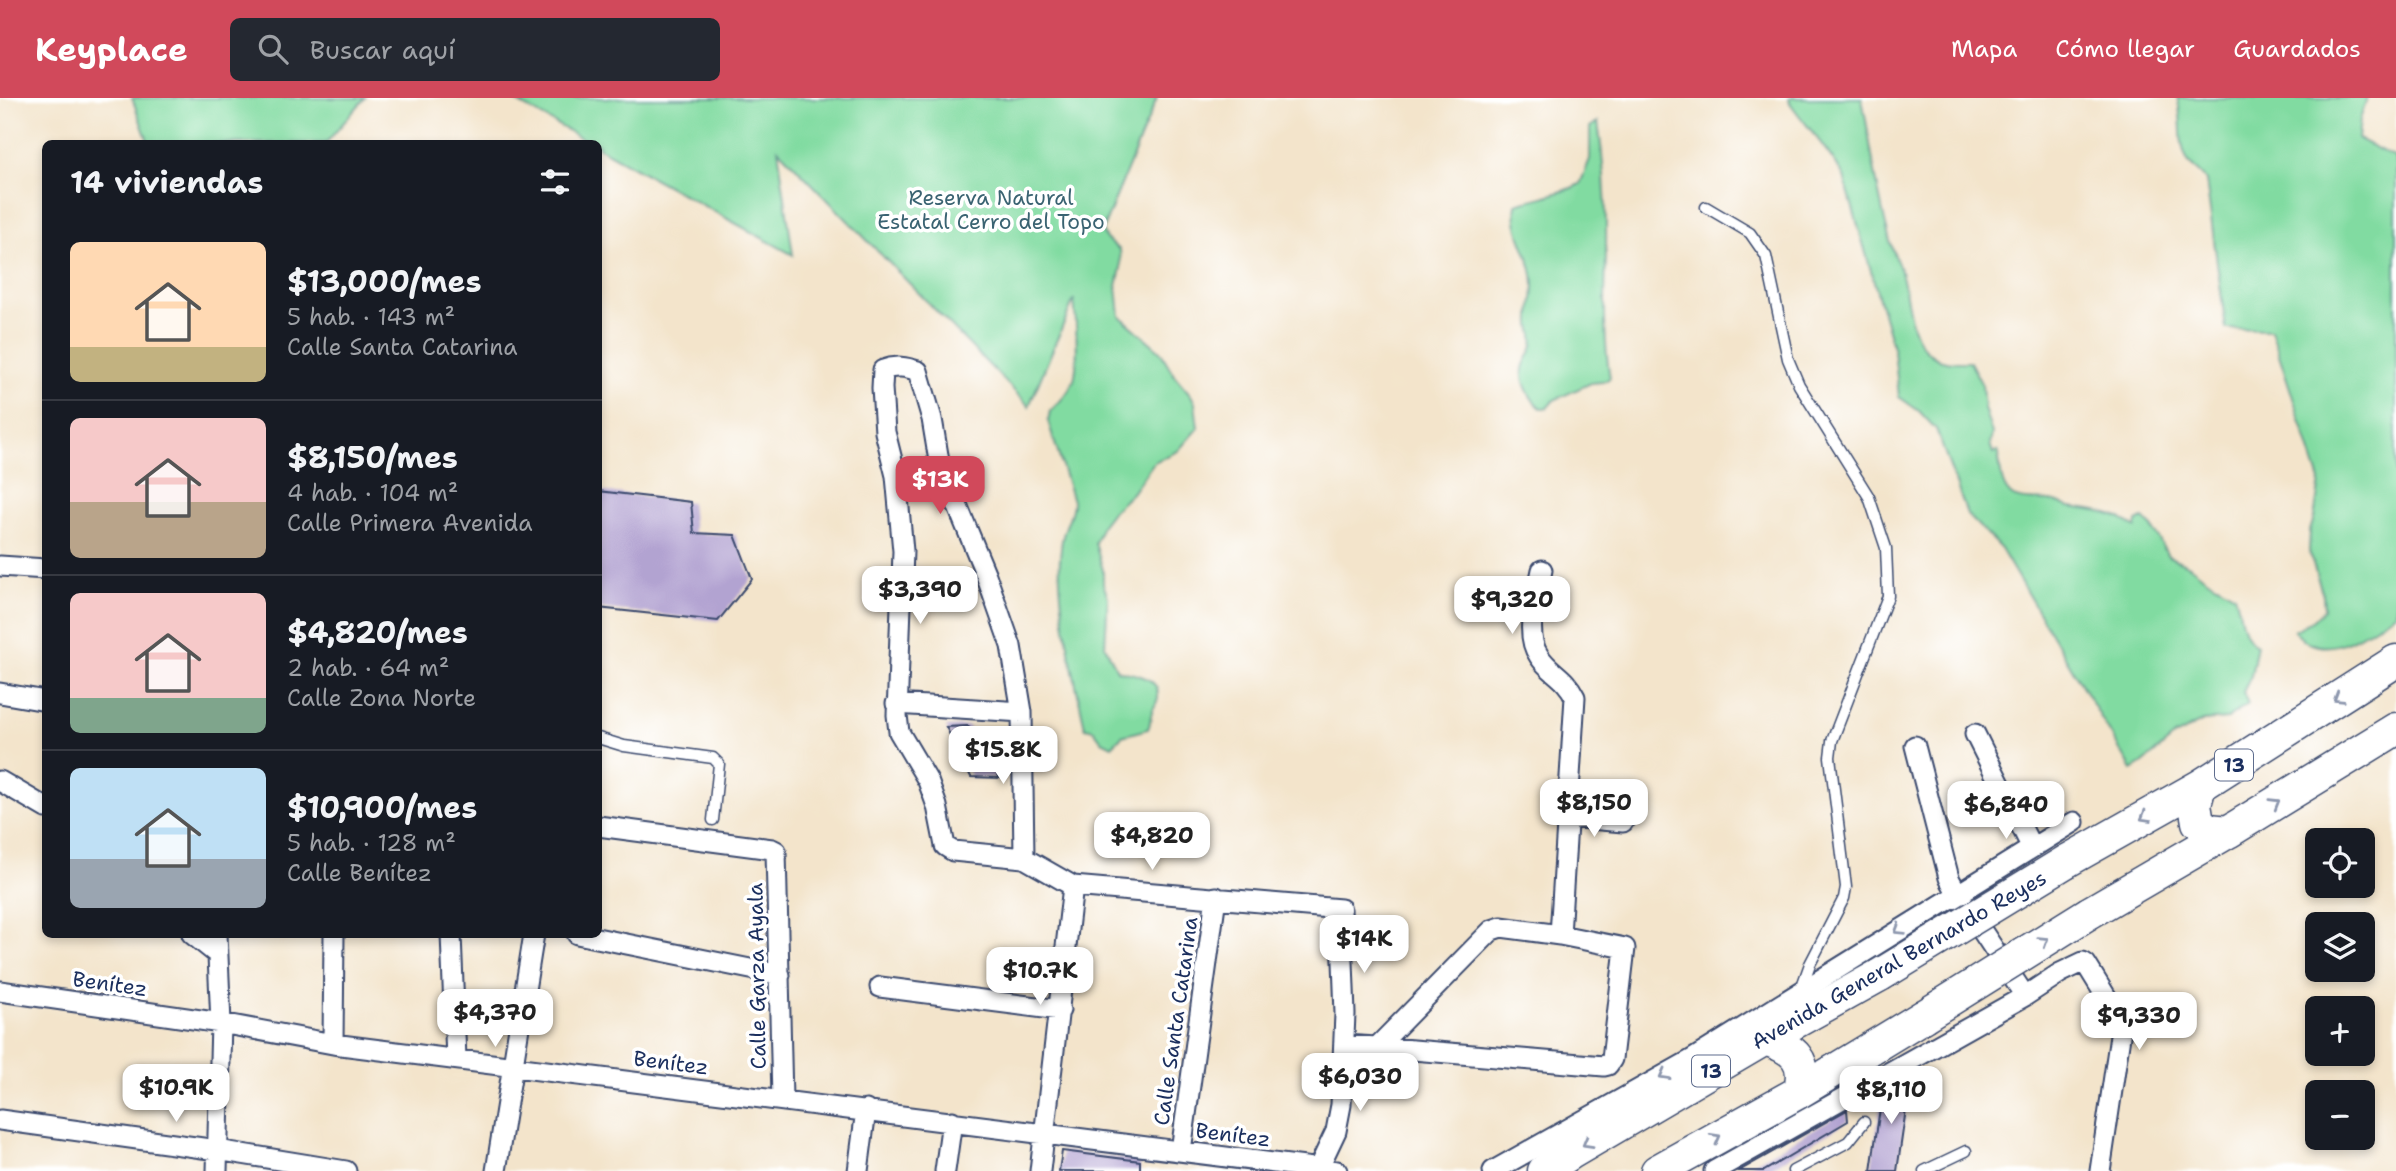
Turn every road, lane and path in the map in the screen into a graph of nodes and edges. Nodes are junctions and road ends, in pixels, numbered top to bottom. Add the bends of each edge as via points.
1 (1706, 207) dead end
2 (0, 566) edge
3 (42, 569) edge
4 (1542, 570) dead end
5 (2396, 661) edge
6 (0, 693) edge
7 (42, 700) edge
8 (896, 704) junction
9 (1022, 712) junction
10 (2396, 729) edge
11 (1975, 734) dead end
12 (602, 739) edge
13 (1914, 746) dead end
14 (0, 781) edge
15 (2200, 786) junction
16 (42, 806) edge
17 (1568, 817) junction
18 (713, 820) dead end
19 (1623, 822) dead end
20 (2074, 822) dead end
21 (602, 827) edge
22 (2228, 832) junction
23 (2032, 848) junction
24 (1024, 858) junction
25 (1073, 886) junction
26 (1957, 893) junction
27 (1216, 897) junction
28 (1560, 934) junction
29 (334, 938) edge
30 (451, 938) edge
31 (533, 938) edge
32 (597, 938) edge
33 (217, 944) edge
34 (780, 975) junction
35 (880, 987) dead end
36 (0, 991) edge
37 (2025, 996) junction
38 (1802, 1005) junction
39 (1060, 1010) junction
40 (221, 1023) junction
41 (1765, 1039) junction
42 (334, 1044) junction
43 (1344, 1045) junction
44 (1377, 1047) junction
45 (456, 1059) junction
46 (512, 1067) junction
47 (1696, 1068) junction
48 (1799, 1092) junction
49 (782, 1100) junction
50 (866, 1110) junction
51 (0, 1120) edge
52 (952, 1121) junction
53 (1864, 1122) dead end
54 (1045, 1133) junction
55 (217, 1150) junction
56 (1181, 1151) junction
57 (1966, 1151) dead end
58 (1721, 1169) edge
59 (1324, 1170) edge
60 (217, 1171) edge
61 (346, 1171) edge
62 (496, 1171) edge
63 (858, 1171) edge
64 (945, 1171) edge
65 (1040, 1171) edge
66 (1493, 1171) edge
67 (1544, 1171) edge
68 (1657, 1171) edge
69 (1793, 1171) edge
70 (1924, 1171) edge
71 (2100, 1171) edge

1 - 38 lane via 1750,233 1766,256 1788,359 1799,385 1868,497 1886,548 1888,596 1832,741 1830,757 1844,898 1810,964
2 - 3 street
4 - 17 street via 1532,641 1539,657 1562,677 1575,697
5 -> 15 main road, Avenida General Bernardo Reyes / 13
6 - 7 street
8 - 9 street
8 - 9 street via 903,551 882,388 884,370 903,366 918,371 939,461 1011,646
8 - 24 street via 899,732 937,806 944,846
9 - 24 street
22 -> 10 main road, 13
11 - 23 street
12 - 18 lane via 713,758 719,764
13 - 26 street
14 - 16 street
15 - 22 main road via 2195,804 2198,822 2209,830
15 -> 38 main road, Avenida General Bernardo Reyes / 13, bridge via 1880,975
17 - 19 street
17 - 28 street
20 - 23 street
21 - 34 street, Calle Garza Ayala via 776,851
48 -> 22 main road, 13, bridge
23 - 26 street
24 - 25 street
25 - 27 street
25 - 39 street
26 - 37 street
26 -> 38 street
27 - 43 street via 1341,909
27 - 56 street, Calle Santa Catarina
28 - 44 street via 1492,930
28 - 44 street via 1625,948 1609,1064
29 - 42 street
30 - 45 street
31 - 46 street
32 - 34 street
33 - 40 street
34 - 49 street, Calle Garza Ayala
35 - 39 street
36 - 40 street, Benítez
37 - 58 street
37 - 71 street via 2083,962 2118,1016 2121,1029
38 - 41 main road, Avenida General Bernardo Reyes / 13
38 - 47 street
39 - 54 street
40 - 42 street, Benítez
40 - 55 street
41 - 47 main road, Avenida General Bernardo Reyes / 13
41 - 48 main road via 1790,1049 1798,1058 1802,1069
42 - 45 street, Benítez
43 - 44 street
43 - 59 street via 1339,1119
45 - 46 street, Benítez
46 - 49 street, Benítez
46 - 62 street
47 -> 66 street
47 -> 67 main road, Avenida General Bernardo Reyes / 13
68 -> 48 main road, 13
49 - 50 street, Benítez
50 - 52 street, Benítez
50 - 63 street
51 - 55 street
52 - 54 street, Benítez
52 - 64 street
53 - 69 lane via 1848,1142
54 - 56 street, Benítez
54 - 65 street
55 - 60 street
55 - 61 street
56 - 59 street, Benítez
57 - 70 lane

